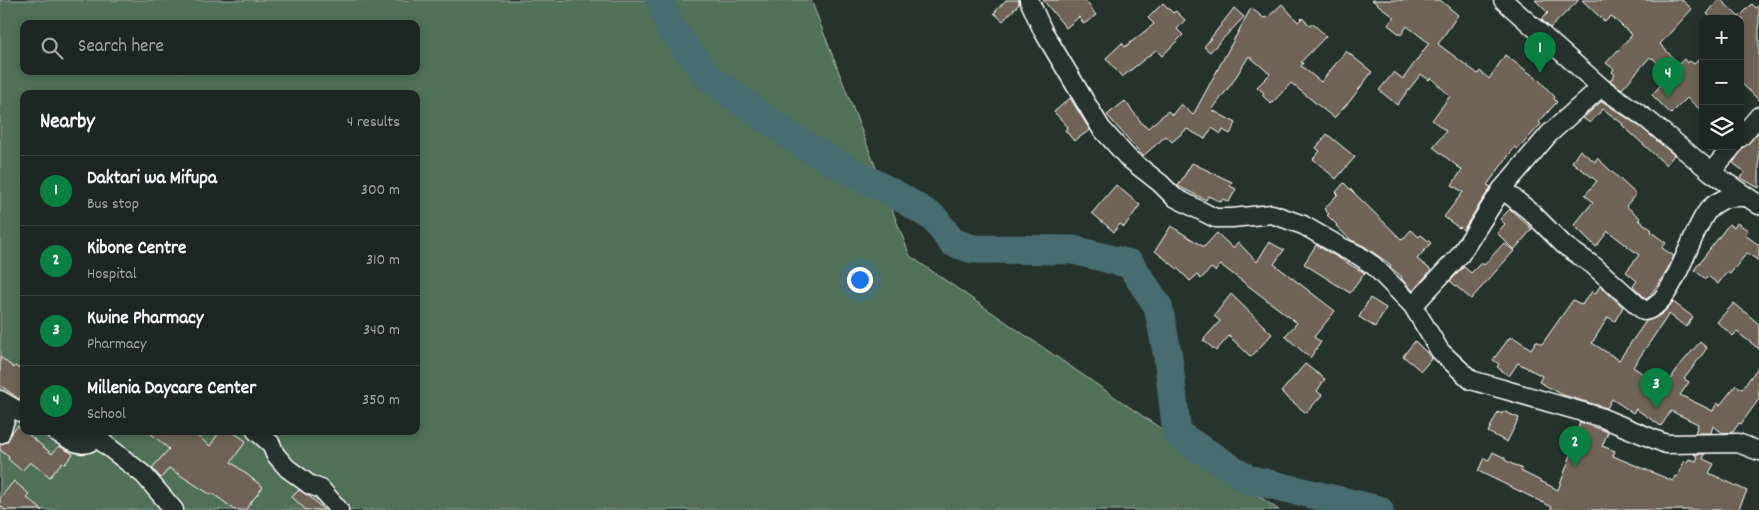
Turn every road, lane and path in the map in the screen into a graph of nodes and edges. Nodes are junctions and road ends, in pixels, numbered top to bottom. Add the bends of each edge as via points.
1 (1030, 0) edge
2 (1502, 0) edge
3 (1601, 87) junction
4 (1759, 116) edge
5 (1744, 133) edge
6 (1730, 150) edge
7 (1711, 172) junction
8 (1502, 189) junction
9 (1752, 201) edge
10 (1413, 306) junction
11 (0, 400) edge
12 (0, 412) edge
13 (20, 412) edge
14 (0, 434) edge
15 (63, 435) edge
16 (99, 435) edge
17 (261, 435) edge
18 (1759, 451) edge
19 (174, 510) edge
20 (340, 510) edge

1 - 10 street via 1043,31 1101,128 1128,158 1174,197 1214,218 1272,214 1302,225 1374,266
2 - 3 street
3 - 7 street via 1648,120
3 - 8 street via 1549,134
4 - 5 street
6 - 7 street
7 - 9 street
8 - 9 street via 1644,311 1656,305 1665,294 1709,209 1724,198
8 - 10 street via 1460,255
10 - 18 street via 1440,351 1471,380 1600,417 1666,444 1738,443
11 - 13 street
12 - 14 street via 6,417
15 - 16 street via 85,445
16 - 19 street via 144,475
17 - 20 street via 287,468 321,489

